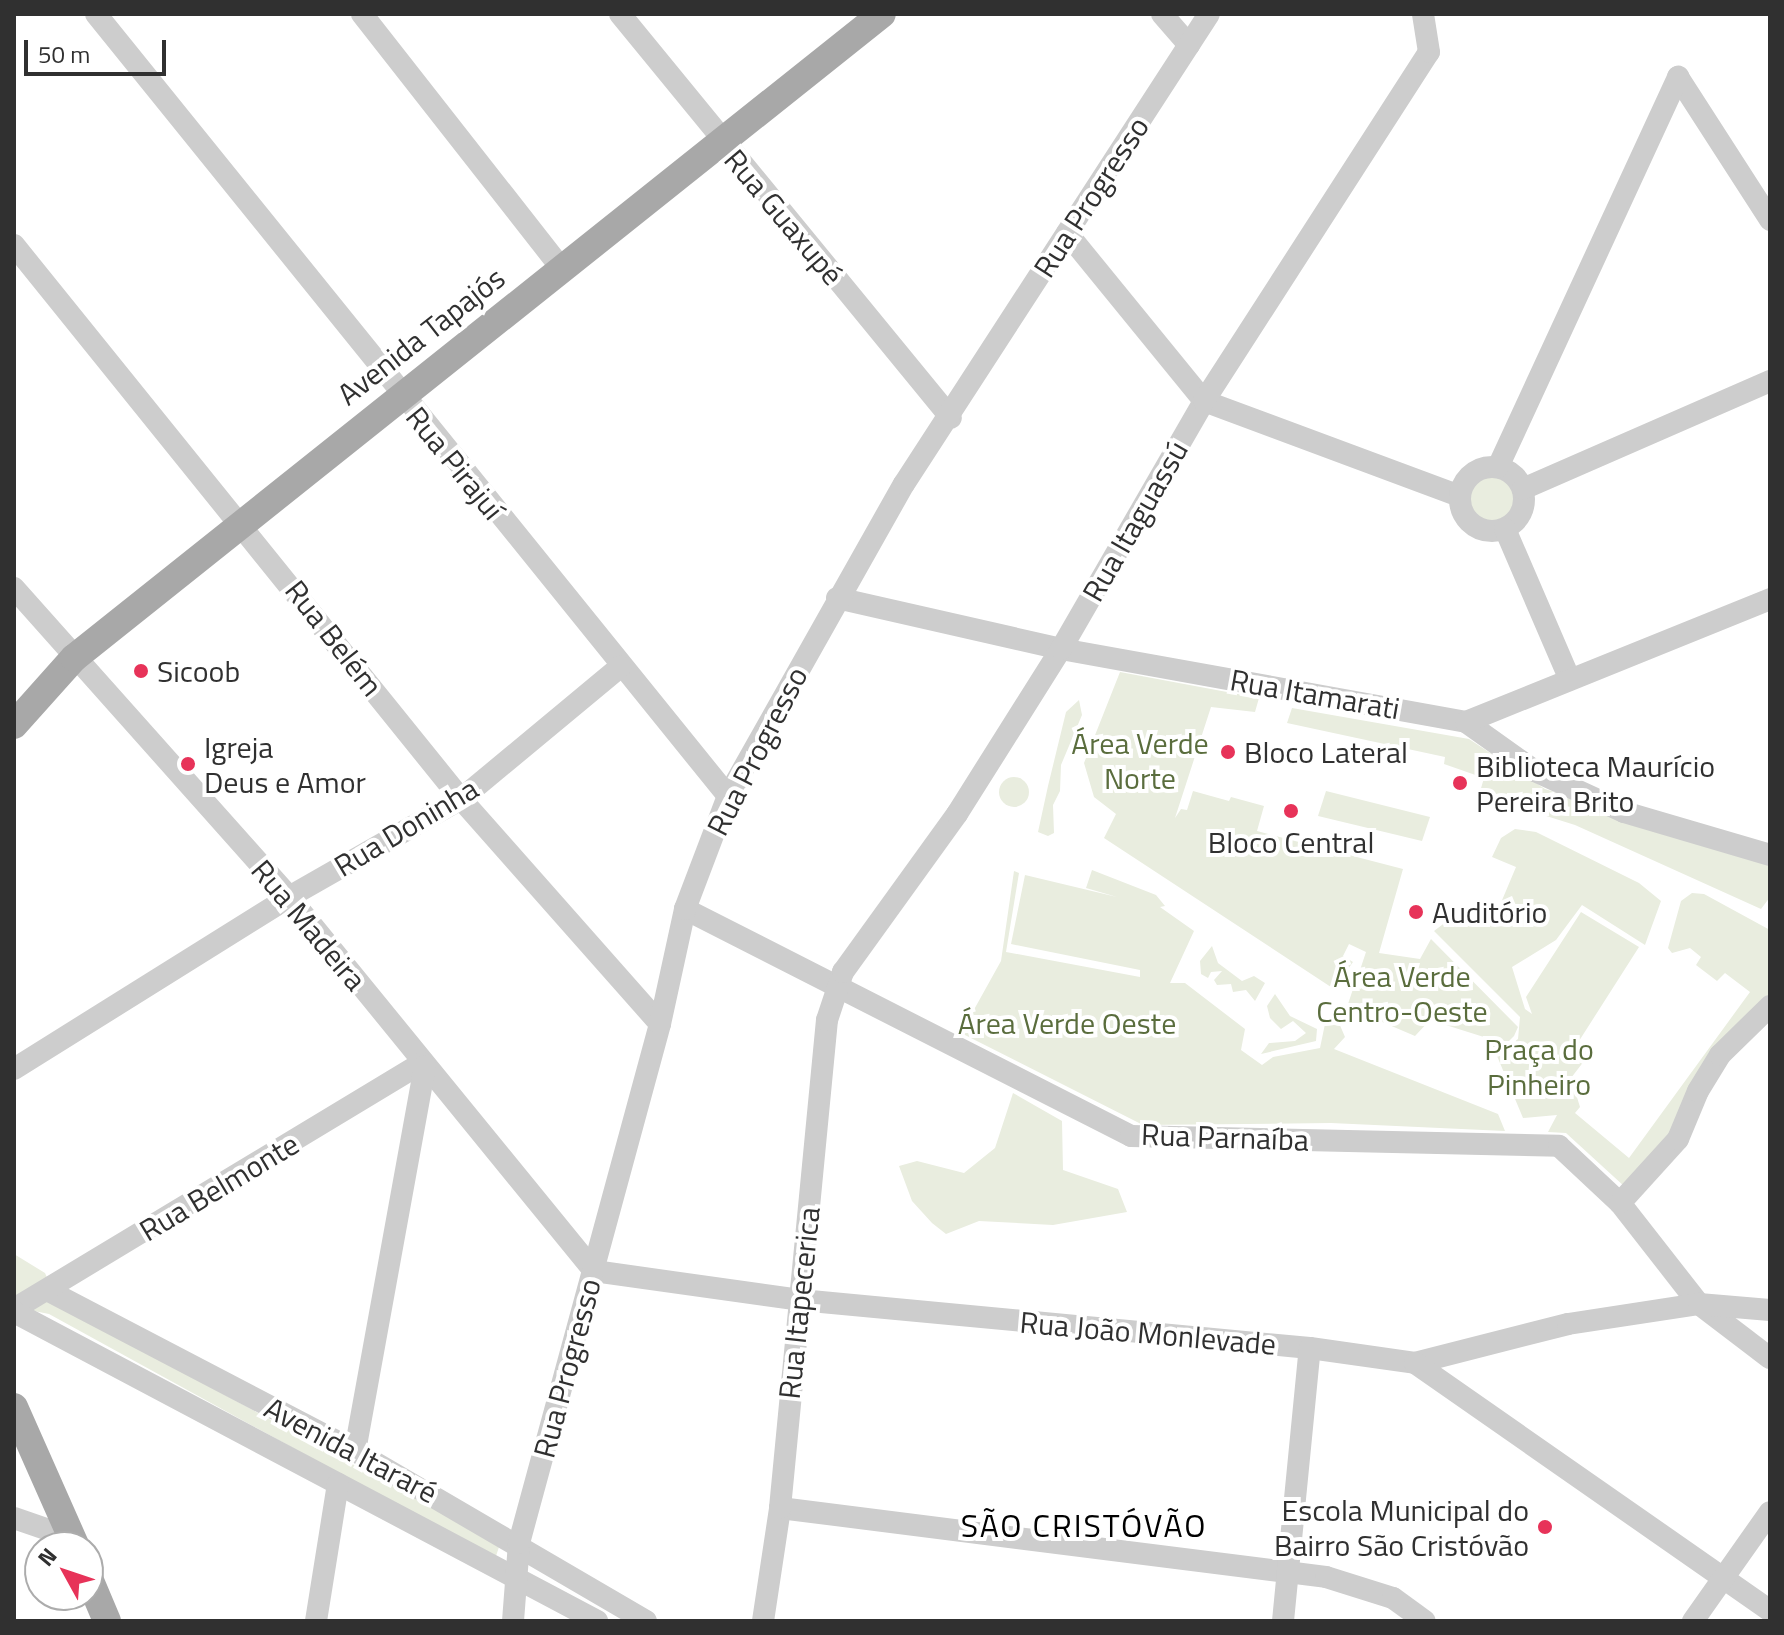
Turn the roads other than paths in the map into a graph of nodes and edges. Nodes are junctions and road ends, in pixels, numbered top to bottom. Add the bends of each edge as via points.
1 (96, 14) edge
2 (362, 14) edge
3 (620, 14) edge
4 (882, 14) edge
5 (1162, 14) edge
6 (1209, 14) edge
7 (1423, 14) edge
8 (1189, 45) junction
9 (720, 140) junction
10 (1770, 220) edge
11 (1067, 233) junction
12 (14, 245) edge
13 (561, 268) junction
14 (1770, 381) edge
15 (400, 396) junction
16 (1204, 401) junction
17 (951, 418) junction
18 (1498, 467) junction
19 (1523, 489) junction
20 (1460, 496) junction
21 (242, 522) junction
22 (1505, 529) junction
23 (14, 588) edge
24 (837, 598) junction
25 (1770, 599) edge
26 (1061, 649) junction
27 (74, 658) junction
28 (620, 667) junction
29 (1570, 680) junction
30 (1466, 722) junction
31 (14, 725) edge
32 (728, 796) junction
33 (461, 799) junction
34 (1770, 855) edge
35 (289, 897) junction
36 (685, 909) junction
37 (838, 987) junction
38 (1770, 1006) edge
39 (660, 1024) junction
40 (424, 1064) junction
41 (14, 1069) edge
42 (1620, 1203) junction
43 (594, 1271) junction
44 (49, 1291) junction
45 (800, 1300) junction
46 (1699, 1304) junction
47 (1770, 1310) edge
48 (14, 1311) edge
49 (1310, 1348) junction
50 (1770, 1358) edge
51 (1415, 1363) junction
52 (14, 1407) edge
53 (355, 1451) junction
54 (338, 1484) junction
55 (780, 1508) junction
56 (1770, 1512) edge
57 (14, 1518) edge
58 (46, 1531) edge
59 (69, 1531) edge
60 (519, 1543) junction
61 (1288, 1575) junction
62 (1724, 1577) junction
63 (518, 1579) junction
64 (1770, 1611) edge
65 (316, 1621) edge
66 (513, 1621) edge
67 (597, 1621) edge
68 (646, 1621) edge
69 (763, 1621) edge
70 (1283, 1621) edge
71 (1425, 1621) edge
72 (1693, 1621) edge

1 - 15 street, Rua Pirajuí
2 - 13 street
3 - 9 street, Rua Guaxupé
4 - 9 main road, Avenida Tapajós
5 - 8 street
6 - 8 street, Rua Progresso
7 - 16 street, Rua Itaguassú via 1429,52
8 - 11 street, Rua Progresso
9 - 13 main road, Avenida Tapajós
9 - 17 street, Rua Guaxupé
10 - 18 street via 1678,77
11 - 16 street
11 - 17 street, Rua Progresso
12 - 21 street, Rua Belém
13 - 15 main road, Avenida Tapajós
14 - 19 street
15 - 21 main road, Avenida Tapajós
15 - 28 street, Rua Pirajuí
16 - 20 street
16 - 26 street, Rua Itaguassú
17 - 24 street, Rua Progresso
18 - 19 street via 1514,474
18 - 20 street via 1468,476
19 - 22 street via 1523,508
20 - 22 street via 1473,525
21 - 27 main road, Avenida Tapajós
21 - 33 street, Rua Belém
22 - 29 street
23 - 27 street, Rua Madeira
24 - 26 street, Rua Itamarati
24 - 32 street, Rua Progresso
25 - 29 street
26 - 30 street, Rua Itamarati
26 - 37 street, Rua Itaguassú via 957,814 843,972
27 - 31 main road, Avenida Tapajós
27 - 35 street, Rua Madeira
28 - 32 street, Rua Pirajuí
28 - 33 street, Rua Doninha
29 - 30 street
30 - 34 street, Rua Itamarati via 1535,771 1624,812
32 - 36 street, Rua Progresso
33 - 35 street, Rua Doninha
33 - 39 street, Rua Belém
35 - 40 street, Rua Madeira
35 - 41 street, Rua Doninha
36 - 37 street, Rua Parnaíba
36 - 39 street, Rua Progresso
37 - 42 street, Rua Parnaíba via 1131,1136 1559,1146
37 - 45 street, Rua Itapecerica via 827,1020
38 - 42 street via 1720,1055 1678,1139
39 - 43 street, Rua Progresso
40 - 43 street, Rua Madeira
40 - 44 street, Rua Belmonte
40 - 53 street
42 - 46 street, Rua Parnaíba
43 - 45 street, Rua João Monlevade
43 - 60 street, Rua Progresso
44 - 48 street, Rua Belmonte
44 - 53 street, Avenida Itararé
45 - 49 street, Rua João Monlevade
45 - 55 street, Rua Itapecerica
46 - 47 street, Rua João Monlevade
46 - 50 street, Rua Parnaíba
46 - 51 street, Rua João Monlevade via 1568,1324
48 - 54 street, Avenida Itararé
49 - 51 street, Rua João Monlevade
49 - 61 street
51 - 62 street
52 - 59 main road
53 - 60 street, Avenida Itararé
54 - 63 street, Avenida Itararé
54 - 65 street
55 - 61 street
55 - 69 street, Rua Itapecerica
56 - 62 street
57 - 58 street
60 - 63 street, Rua Progresso
60 - 68 street, Avenida Itararé
61 - 70 street
61 - 71 street via 1326,1577 1393,1598
62 - 64 street
62 - 72 street
63 - 66 street, Rua Progresso
63 - 67 street, Avenida Itararé

